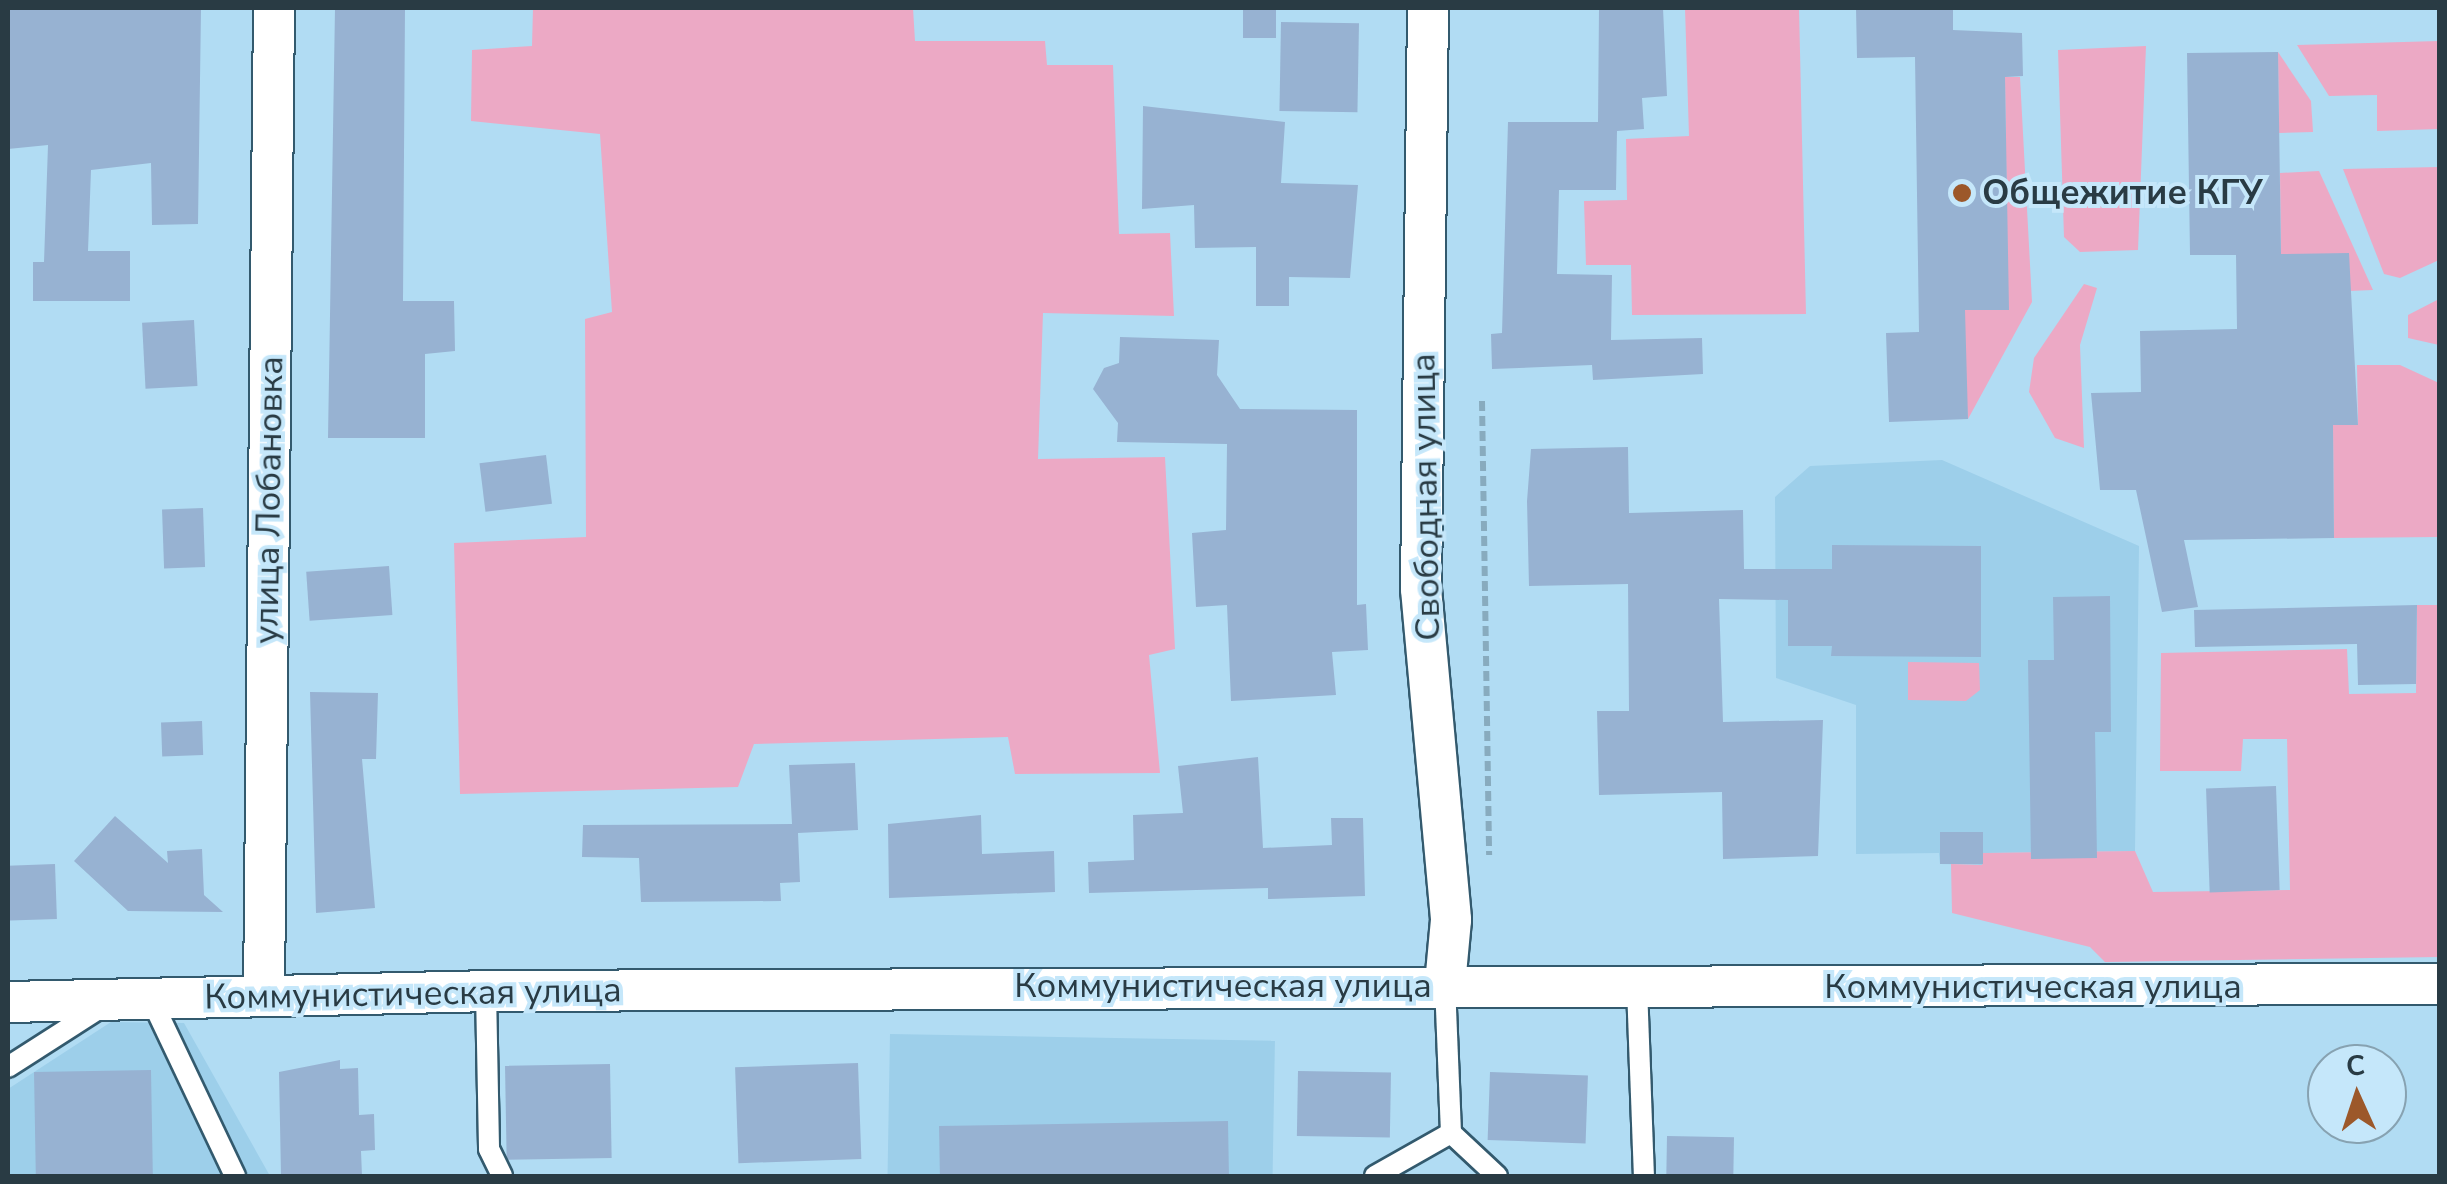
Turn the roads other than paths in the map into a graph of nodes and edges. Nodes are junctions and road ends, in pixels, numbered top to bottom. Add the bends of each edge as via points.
1 (274, 8) edge
2 (1428, 8) edge
3 (2440, 984) edge
4 (1445, 985) junction
5 (1637, 987) junction
6 (486, 991) junction
7 (264, 994) junction
8 (152, 1000) junction
9 (8, 1002) edge
10 (110, 1002) junction
11 (8, 1067) edge
12 (1451, 1132) junction
13 (235, 1176) edge
14 (502, 1176) edge
15 (1375, 1176) edge
16 (1496, 1176) edge
17 (1644, 1176) edge

1 - 7 street, улица Лобановка
2 - 4 street, Свободная улица via 1421,589 1451,920
3 - 5 street, Коммунистическая улица
4 - 5 street, Коммунистическая улица
4 - 6 street, Коммунистическая улица
4 - 12 lane
5 - 17 lane
6 - 7 street, Коммунистическая улица
6 - 14 lane via 489,1149
7 - 8 street, Коммунистическая улица
8 - 10 street, Коммунистическая улица
8 - 13 lane
9 - 10 street, Коммунистическая улица
10 - 11 lane
12 - 15 lane
12 - 16 lane

